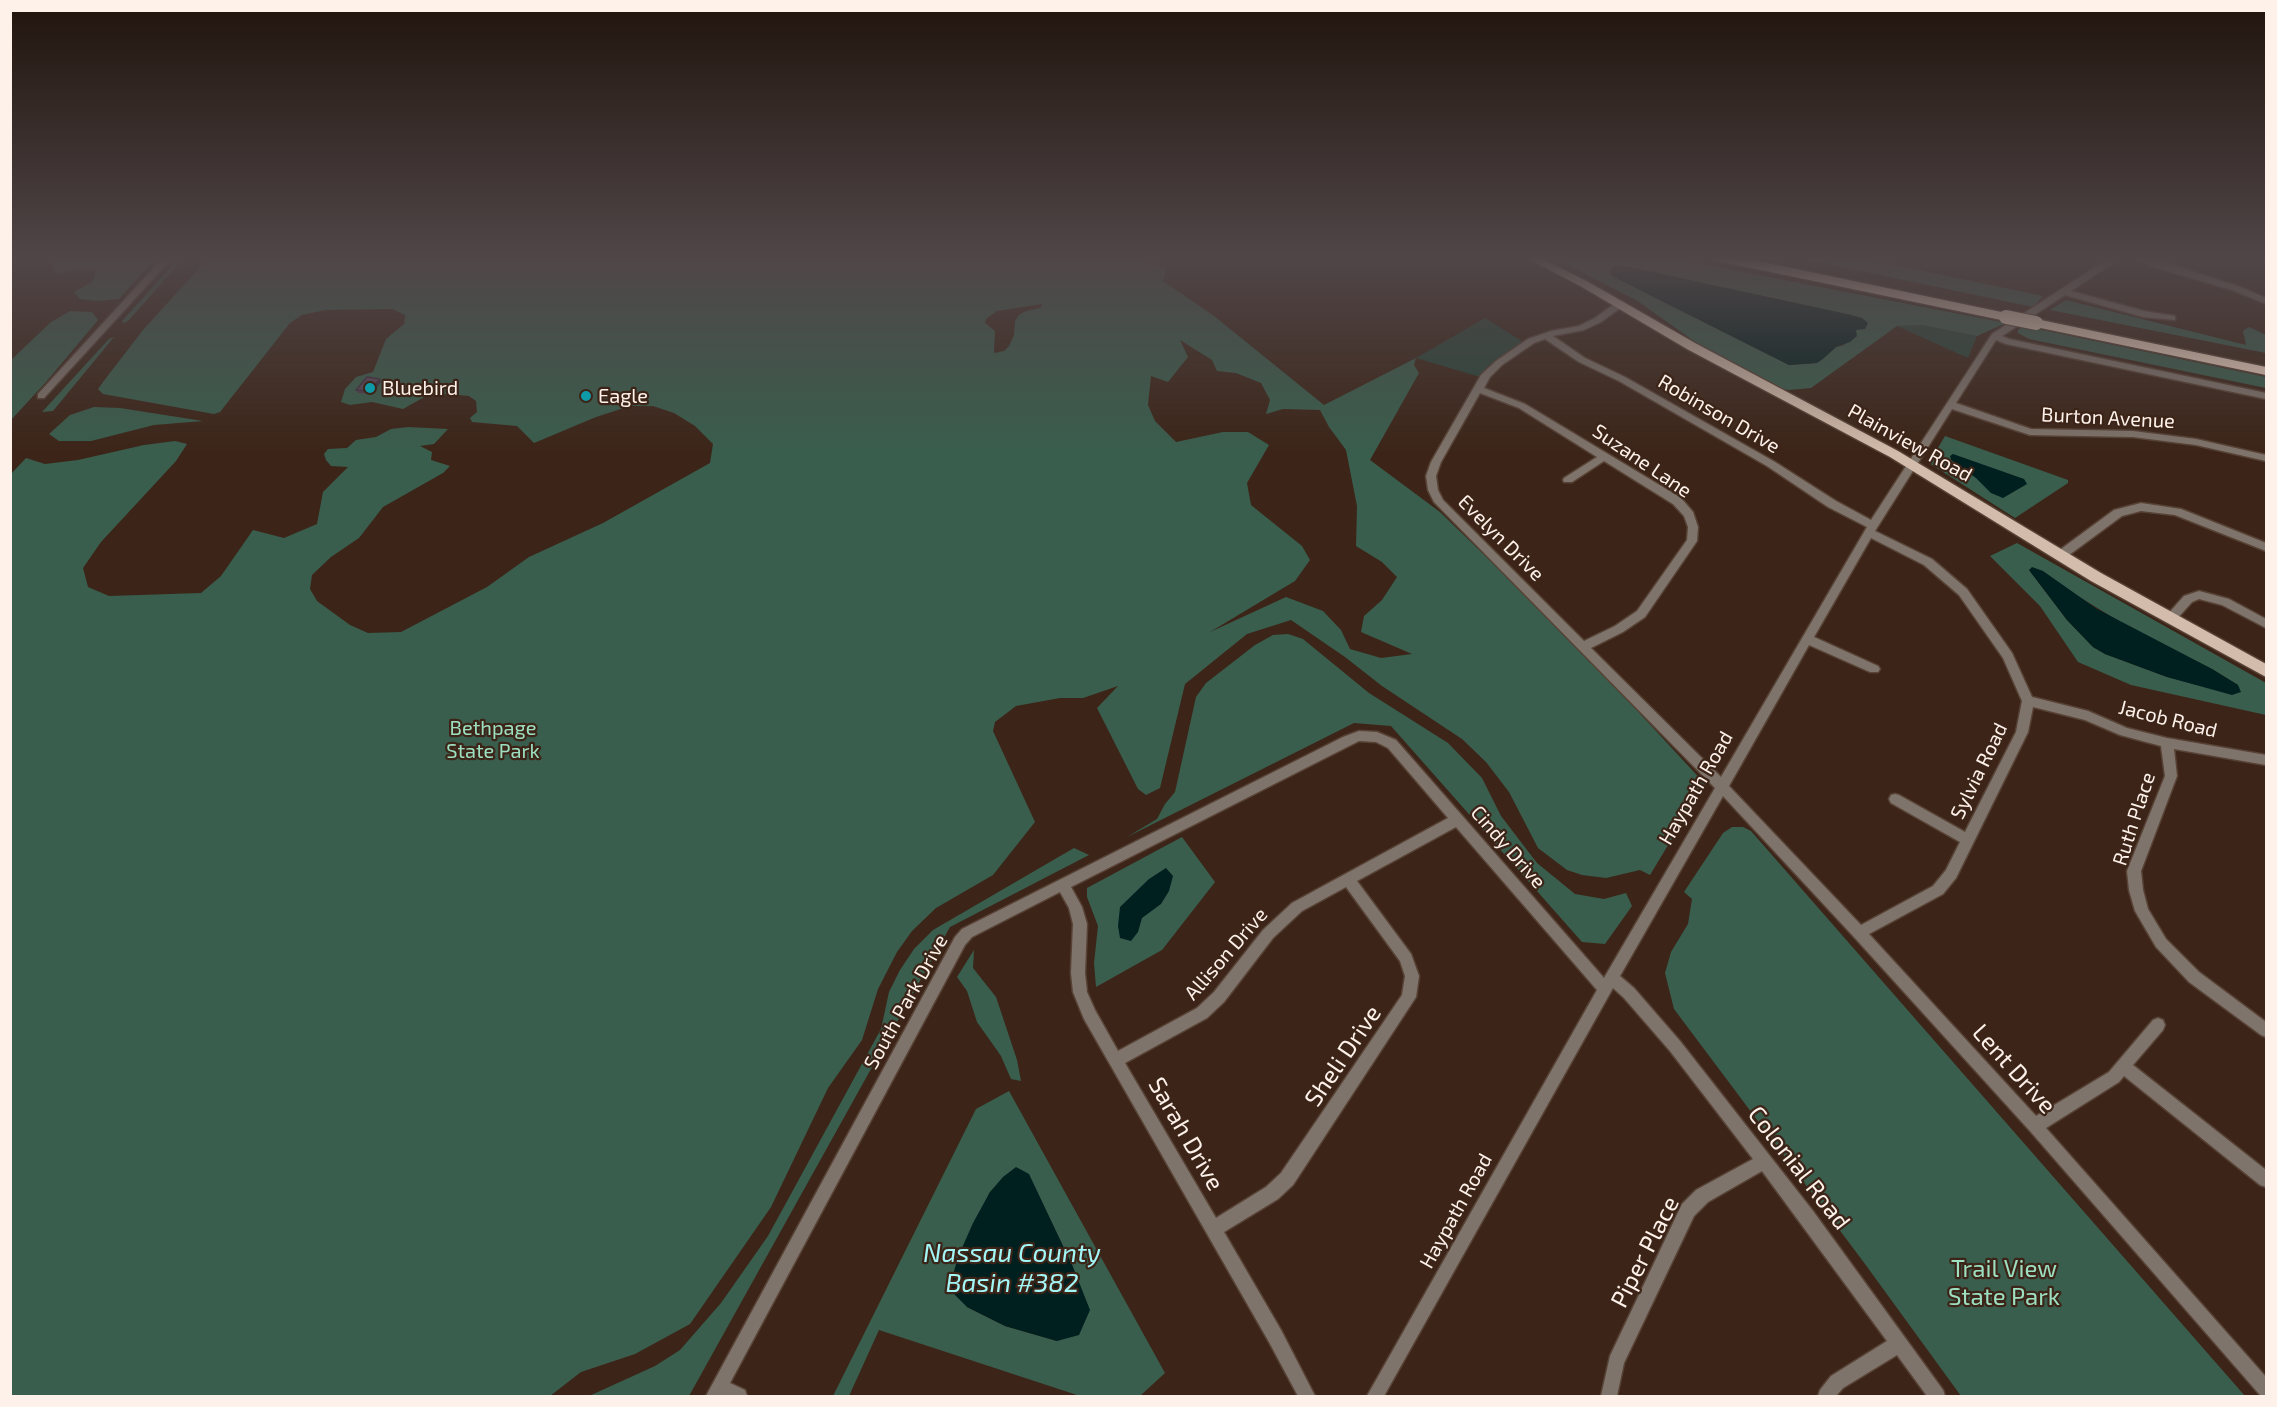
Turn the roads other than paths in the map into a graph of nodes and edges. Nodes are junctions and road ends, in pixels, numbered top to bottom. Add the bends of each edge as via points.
1 (109, 323) edge
2 (1592, 323) edge
3 (1652, 323) edge
4 (2016, 323) edge
5 (2054, 323) edge
6 (2057, 323) edge
7 (1546, 336) junction
8 (1995, 336) junction
9 (2266, 360) edge
10 (2266, 371) edge
11 (1478, 389) junction
12 (41, 396) dead end
13 (2266, 396) edge
14 (1950, 405) junction
15 (1605, 456) junction
16 (2266, 458) edge
17 (1913, 465) junction
18 (1568, 480) dead end
19 (1871, 529) junction
20 (2266, 547) edge
21 (2061, 555) junction
22 (2171, 618) junction
23 (2266, 624) edge
24 (1807, 639) junction
25 (1584, 646) junction
26 (1874, 669) dead end
27 (2266, 670) edge
28 (2028, 701) junction
29 (1377, 737) joint
30 (2167, 743) junction
31 (2266, 760) edge
32 (1721, 786) junction
33 (1895, 799) dead end
34 (1458, 819) junction
35 (1968, 840) junction
36 (1348, 879) junction
37 (1064, 884) junction
38 (1859, 933) junction
39 (1608, 984) junction
40 (2158, 1025) dead end
41 (2266, 1030) edge
42 (1116, 1060) junction
43 (2124, 1067) junction
44 (2035, 1126) junction
45 (1763, 1162) junction
46 (2266, 1179) edge
47 (1213, 1229) junction
48 (1898, 1344) junction
49 (2266, 1389) edge
50 (717, 1392) edge
51 (739, 1396) edge
52 (1307, 1396) edge
53 (1375, 1396) edge
54 (1609, 1396) edge
55 (1826, 1396) edge
56 (1937, 1396) edge

1 - 12 street
2 - 7 street, Evelyn Drive
3 - 17 main road, Plainview Road
4 - 8 street, Haypath Road
5 - 10 highway
6 - 9 highway
7 - 11 street, Evelyn Drive via 1499,363
7 - 19 street, Robinson Drive via 1582,360 1781,470
8 - 13 street
8 - 14 street, Haypath Road
11 - 15 street, Suzane Lane via 1521,406
11 - 25 street, Evelyn Drive via 1436,462 1431,476 1433,490 1447,511
14 - 16 street, Burton Avenue via 2030,432 2133,434 2196,442
14 - 17 street, Haypath Road
15 - 18 street
15 - 25 street, Suzane Lane via 1677,501 1689,515 1693,535 1641,614 1619,630
17 - 19 street, Haypath Road
17 - 21 main road, Plainview Road
19 - 24 street, Haypath Road
19 - 28 street via 1928,562 1963,592 2008,656
20 - 21 street via 2177,512 2141,507 2118,513
21 - 22 main road, Plainview Road
22 - 23 street via 2188,599 2199,595 2225,602
22 - 27 main road, Plainview Road
24 - 26 street
24 - 32 street, Haypath Road
25 - 32 street, Evelyn Drive
28 - 30 street, Jacob Road
28 - 35 street, Sylvia Road via 2022,732
29 - 34 street, Cindy Drive via 1392,744
29 - 37 street, South Park Drive via 1347,740
30 - 31 street, Jacob Road
30 - 41 street, Ruth Place via 2171,776 2134,871 2142,911 2161,943 2194,977
32 - 38 street, Lent Drive
32 - 39 street, Haypath Road
33 - 35 street
34 - 36 street, Allison Drive
34 - 39 street, Cindy Drive
35 - 38 street, Sylvia Road via 1938,890
36 - 42 street, Allison Drive via 1297,906 1282,919 1202,1013
36 - 47 street, Sheli Drive via 1406,958 1412,976 1409,997 1287,1179 1272,1193
37 - 42 street, Sarah Drive via 1080,924 1080,992
37 - 50 street, South Park Drive via 976,926 960,941
38 - 44 street, Lent Drive
39 - 45 street, Colonial Road via 1629,993 1675,1046
39 - 53 street, Haypath Road
40 - 43 street
42 - 47 street, Sarah Drive
43 - 44 street via 2102,1086
43 - 46 street
44 - 49 street, Lent Drive
45 - 48 street, Colonial Road
45 - 54 street, Piper Place via 1702,1196 1688,1210 1616,1362
47 - 52 street, Sarah Drive
48 - 55 street via 1838,1382
48 - 56 street, Colonial Road
50 - 51 street

